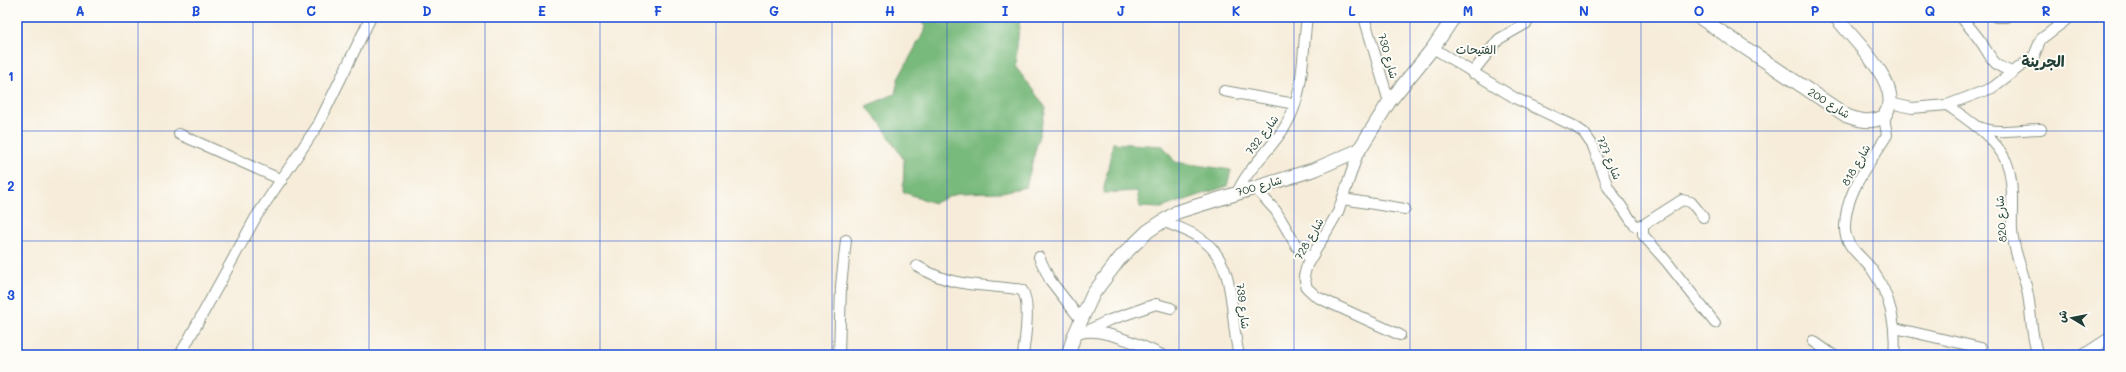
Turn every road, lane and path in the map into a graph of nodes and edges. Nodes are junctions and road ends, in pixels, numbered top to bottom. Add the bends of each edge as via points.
1 (371, 17) edge
2 (1307, 17) edge
3 (1364, 17) edge
4 (1454, 17) edge
5 (1699, 17) edge
6 (1836, 17) edge
7 (1961, 17) edge
8 (1996, 17) edge
9 (2006, 17) edge
10 (2070, 17) edge
11 (1526, 23) dead end
12 (1433, 48) junction
13 (2013, 72) junction
14 (1472, 73) junction
15 (1224, 91) dead end
16 (1389, 102) junction
17 (1296, 104) junction
18 (1890, 104) junction
19 (1948, 105) junction
20 (1884, 117) junction
21 (1972, 123) junction
22 (2041, 129) dead end
23 (179, 134) dead end
24 (1359, 150) junction
25 (282, 180) junction
26 (1255, 188) junction
27 (1238, 193) junction
28 (1343, 199) junction
29 (1405, 209) dead end
30 (1703, 217) dead end
31 (1162, 221) junction
32 (1643, 225) junction
33 (846, 240) dead end
34 (1039, 257) dead end
35 (1310, 258) junction
36 (917, 266) dead end
37 (1171, 308) dead end
38 (1715, 323) dead end
39 (1896, 328) junction
40 (1080, 329) junction
41 (1400, 335) dead end
42 (2109, 338) edge
43 (1813, 341) dead end
44 (1981, 348) dead end
45 (180, 355) edge
46 (839, 355) edge
47 (1023, 355) edge
48 (1068, 355) edge
49 (1162, 355) edge
50 (1239, 355) edge
51 (1833, 355) edge
52 (1894, 355) edge
53 (2038, 355) edge
54 (2083, 355) edge

1 - 25 street via 318,125
2 - 17 street, شارع 732
3 - 16 street, شارع 730
4 - 12 main road
5 - 20 main road, شارع 200 via 1847,116 1873,122
6 - 18 main road via 1882,74 1889,90
7 - 13 street via 1994,62
8 - 9 street
10 - 13 street via 2041,39 2034,56
11 - 14 street via 1499,39
12 - 14 street, شارع 727
12 - 16 main road
13 - 19 street via 1992,88
14 - 32 street, شارع 727 via 1584,133 1593,146 1611,193 1635,226
15 - 17 street
16 - 24 main road
17 - 27 street, شارع 732 via 1286,126 1248,173
18 - 19 street via 1912,108
18 - 20 main road
19 - 21 street, شارع 820
20 - 39 street, شارع 818 via 1887,135 1857,183 1848,204 1844,230 1850,245 1879,281
21 - 22 street via 1999,133
21 - 53 street, شارع 820 via 1987,137 2006,162 2011,188 2013,240 2027,289 2032,334
23 - 25 street
24 - 26 main road, شارع 700 via 1316,169
24 - 28 street, شارع 728
25 - 45 street via 256,217
26 - 27 main road, شارع 700
26 - 35 street via 1276,211 1297,247
27 - 31 main road, شارع 700 via 1177,212
28 - 29 street
28 - 35 street, شارع 728 via 1325,236
30 - 32 street via 1691,202 1682,200
31 - 40 main road, شارع 700 via 1120,258 1093,294
31 - 50 street, شارع 739 via 1203,240 1220,259 1229,283
32 - 38 street via 1643,235
33 - 46 street via 841,286
34 - 40 street
35 - 41 street, شارع 728 via 1304,276 1307,288 1317,297
36 - 47 street via 932,275 957,283 1022,290 1026,318
37 - 40 street via 1156,304
39 - 44 street
39 - 52 street, شارع 818
40 - 48 main road, شارع 700
40 - 49 street
42 - 54 street
43 - 51 street

